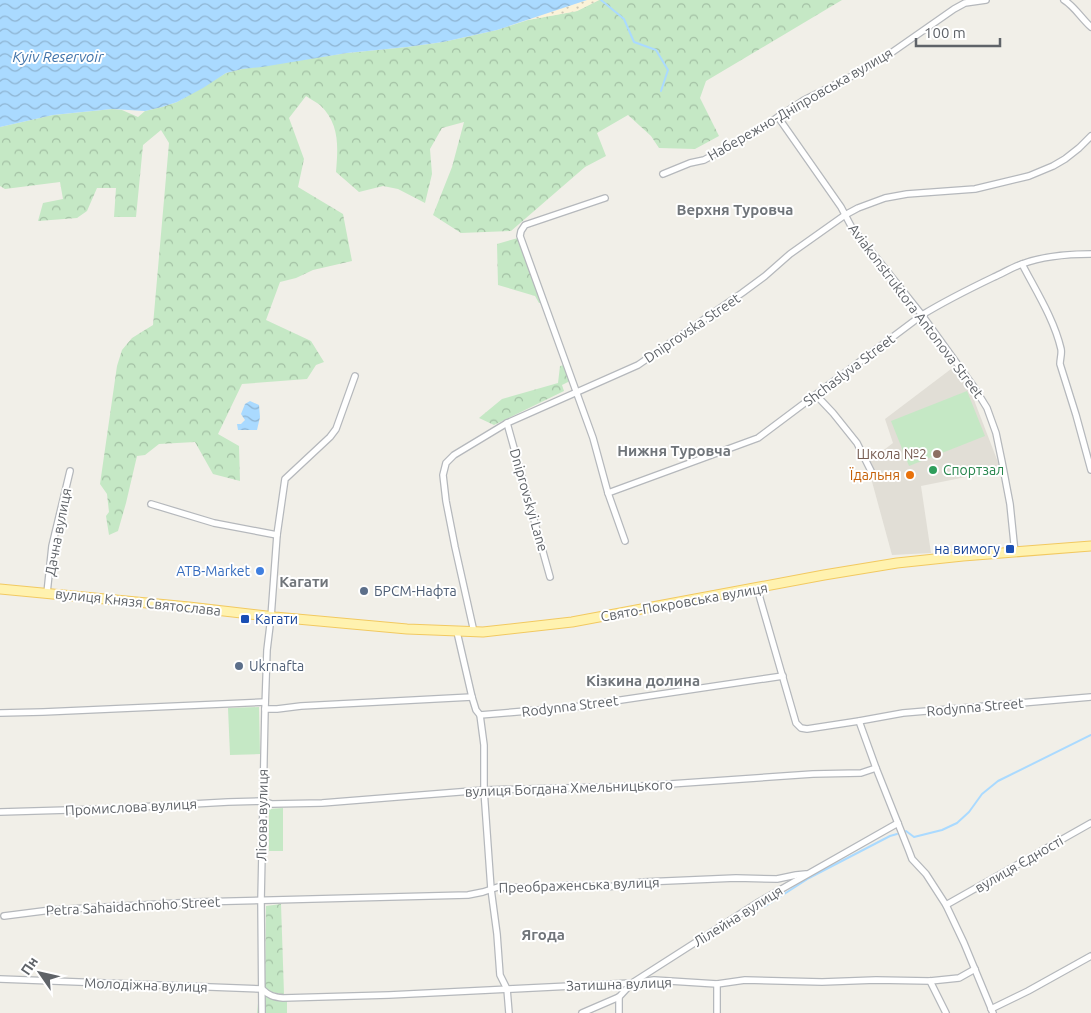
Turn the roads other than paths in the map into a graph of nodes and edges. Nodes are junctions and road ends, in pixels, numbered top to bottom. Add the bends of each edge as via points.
1 (986, 0) edge
2 (1064, 0) edge
3 (1091, 27) edge
4 (778, 117) junction
5 (1091, 136) edge
6 (663, 174) dead end
7 (605, 198) dead end
8 (845, 215) junction
9 (1091, 254) edge
10 (1022, 264) junction
11 (922, 315) junction
12 (354, 376) dead end
13 (576, 391) junction
14 (816, 395) junction
15 (507, 423) junction
16 (1091, 470) edge
17 (70, 471) dead end
18 (872, 472) dead end
19 (608, 492) junction
20 (150, 504) dead end
21 (277, 535) junction
22 (625, 541) dead end
23 (1091, 546) edge
24 (1016, 553) junction
25 (550, 577) dead end
26 (757, 588) junction
27 (0, 589) edge
28 (47, 593) junction
29 (273, 617) junction
30 (457, 632) junction
31 (474, 632) junction
32 (783, 676) junction
33 (472, 697) junction
34 (1091, 697) edge
35 (265, 702) junction
36 (264, 709) junction
37 (0, 713) edge
38 (480, 715) junction
39 (859, 721) junction
40 (876, 768) junction
41 (484, 790) junction
42 (262, 801) junction
43 (0, 812) edge
44 (898, 823) junction
45 (1091, 823) edge
46 (806, 874) junction
47 (491, 889) junction
48 (261, 901) junction
49 (946, 906) junction
50 (4, 916) dead end
51 (1091, 956) edge
52 (975, 969) junction
53 (0, 979) edge
54 (930, 981) junction
55 (632, 982) junction
56 (717, 984) junction
57 (262, 989) junction
58 (507, 989) junction
59 (619, 998) junction
60 (992, 1011) edge
61 (262, 1013) edge
62 (509, 1013) edge
63 (582, 1013) edge
64 (619, 1013) edge
65 (717, 1013) edge
66 (946, 1013) edge

1 - 4 street, Набережно-Дніпровська вулиця via 965,3 954,9 891,53
2 - 3 street
4 - 6 street, Набережно-Дніпровська вулиця via 704,160
4 - 8 street, Aviakonstruktora Antonova Street
5 - 8 street, Dniprovska Street via 1066,159 1029,176 975,190 885,198
7 - 13 street via 525,225 520,231
8 - 11 street, Aviakonstruktora Antonova Street
8 - 13 street, Dniprovska Street via 742,293 638,364
9 - 10 street, Shchaslyva Street
10 - 11 street, Shchaslyva Street
10 - 16 street via 1052,321 1062,352 1060,364
11 - 14 street, Shchaslyva Street
11 - 24 street, Aviakonstruktora Antonova Street via 987,408 996,432
12 - 21 street, Лісова вулиця via 330,437 285,479
13 - 15 street, Dniprovska Street
13 - 19 street
14 - 18 street via 857,443
14 - 19 street, Shchaslyva Street via 758,438
15 - 25 street, Dniprovskyi Lane
15 - 31 street, Dniprovska Street via 454,455 446,463 443,475
17 - 28 street, Дачна вулиця via 52,546
19 - 22 street
20 - 21 street via 214,523
21 - 29 street, Лісова вулиця
23 - 24 main road, Свято-Покровська вулиця
24 - 26 main road, Свято-Покровська вулиця via 897,563
26 - 31 main road, Свято-Покровська вулиця via 572,622
26 - 32 street
27 - 28 main road, вулиця Князя Святослава
28 - 29 main road, вулиця Князя Святослава
29 - 30 main road, Свято-Покровська вулиця
29 - 35 street, Лісова вулиця via 267,650
30 - 31 main road, Свято-Покровська вулиця
30 - 33 street
32 - 38 street, Rodynna Street via 574,707
32 - 39 street, Rodynna Street via 796,724 800,728 807,730
33 - 36 street
33 - 38 street
34 - 39 street, Rodynna Street via 903,713
35 - 36 street, Лісова вулиця
35 - 37 street
36 - 42 street, Лісова вулиця
38 - 41 street
39 - 40 street
40 - 41 street, вулиця Богдана Хмельницького via 861,773 641,786
40 - 44 street
41 - 42 street, вулиця Богдана Хмельницького via 322,803 272,804
41 - 47 street
42 - 43 street, Промислова вулиця
42 - 48 street, Лісова вулиця
44 - 46 street, Лілейна вулиця
44 - 49 street via 912,858
45 - 49 street, вулиця Єдності
46 - 47 street, Преображенська вулиця via 777,879
46 - 55 street, Лілейна вулиця
47 - 48 street, Преображенська вулиця via 468,895
47 - 58 street via 500,975
48 - 50 street, Petra Sahaidachnoho Street via 51,910
48 - 57 street, Лісова вулиця
49 - 52 street
51 - 60 street
52 - 54 street, Затишна вулиця via 958,978
52 - 60 street
53 - 57 street, Молодіжна вулиця
54 - 56 street, Затишна вулиця via 745,980
54 - 66 street
55 - 56 street, Затишна вулиця via 654,980
55 - 58 street, Затишна вулиця
55 - 59 street, Лілейна вулиця
56 - 65 street
57 - 58 street, Затишна вулиця via 274,997 283,998
57 - 61 street, Лісова вулиця
58 - 62 street
59 - 63 street, Лілейна вулиця
59 - 64 street

